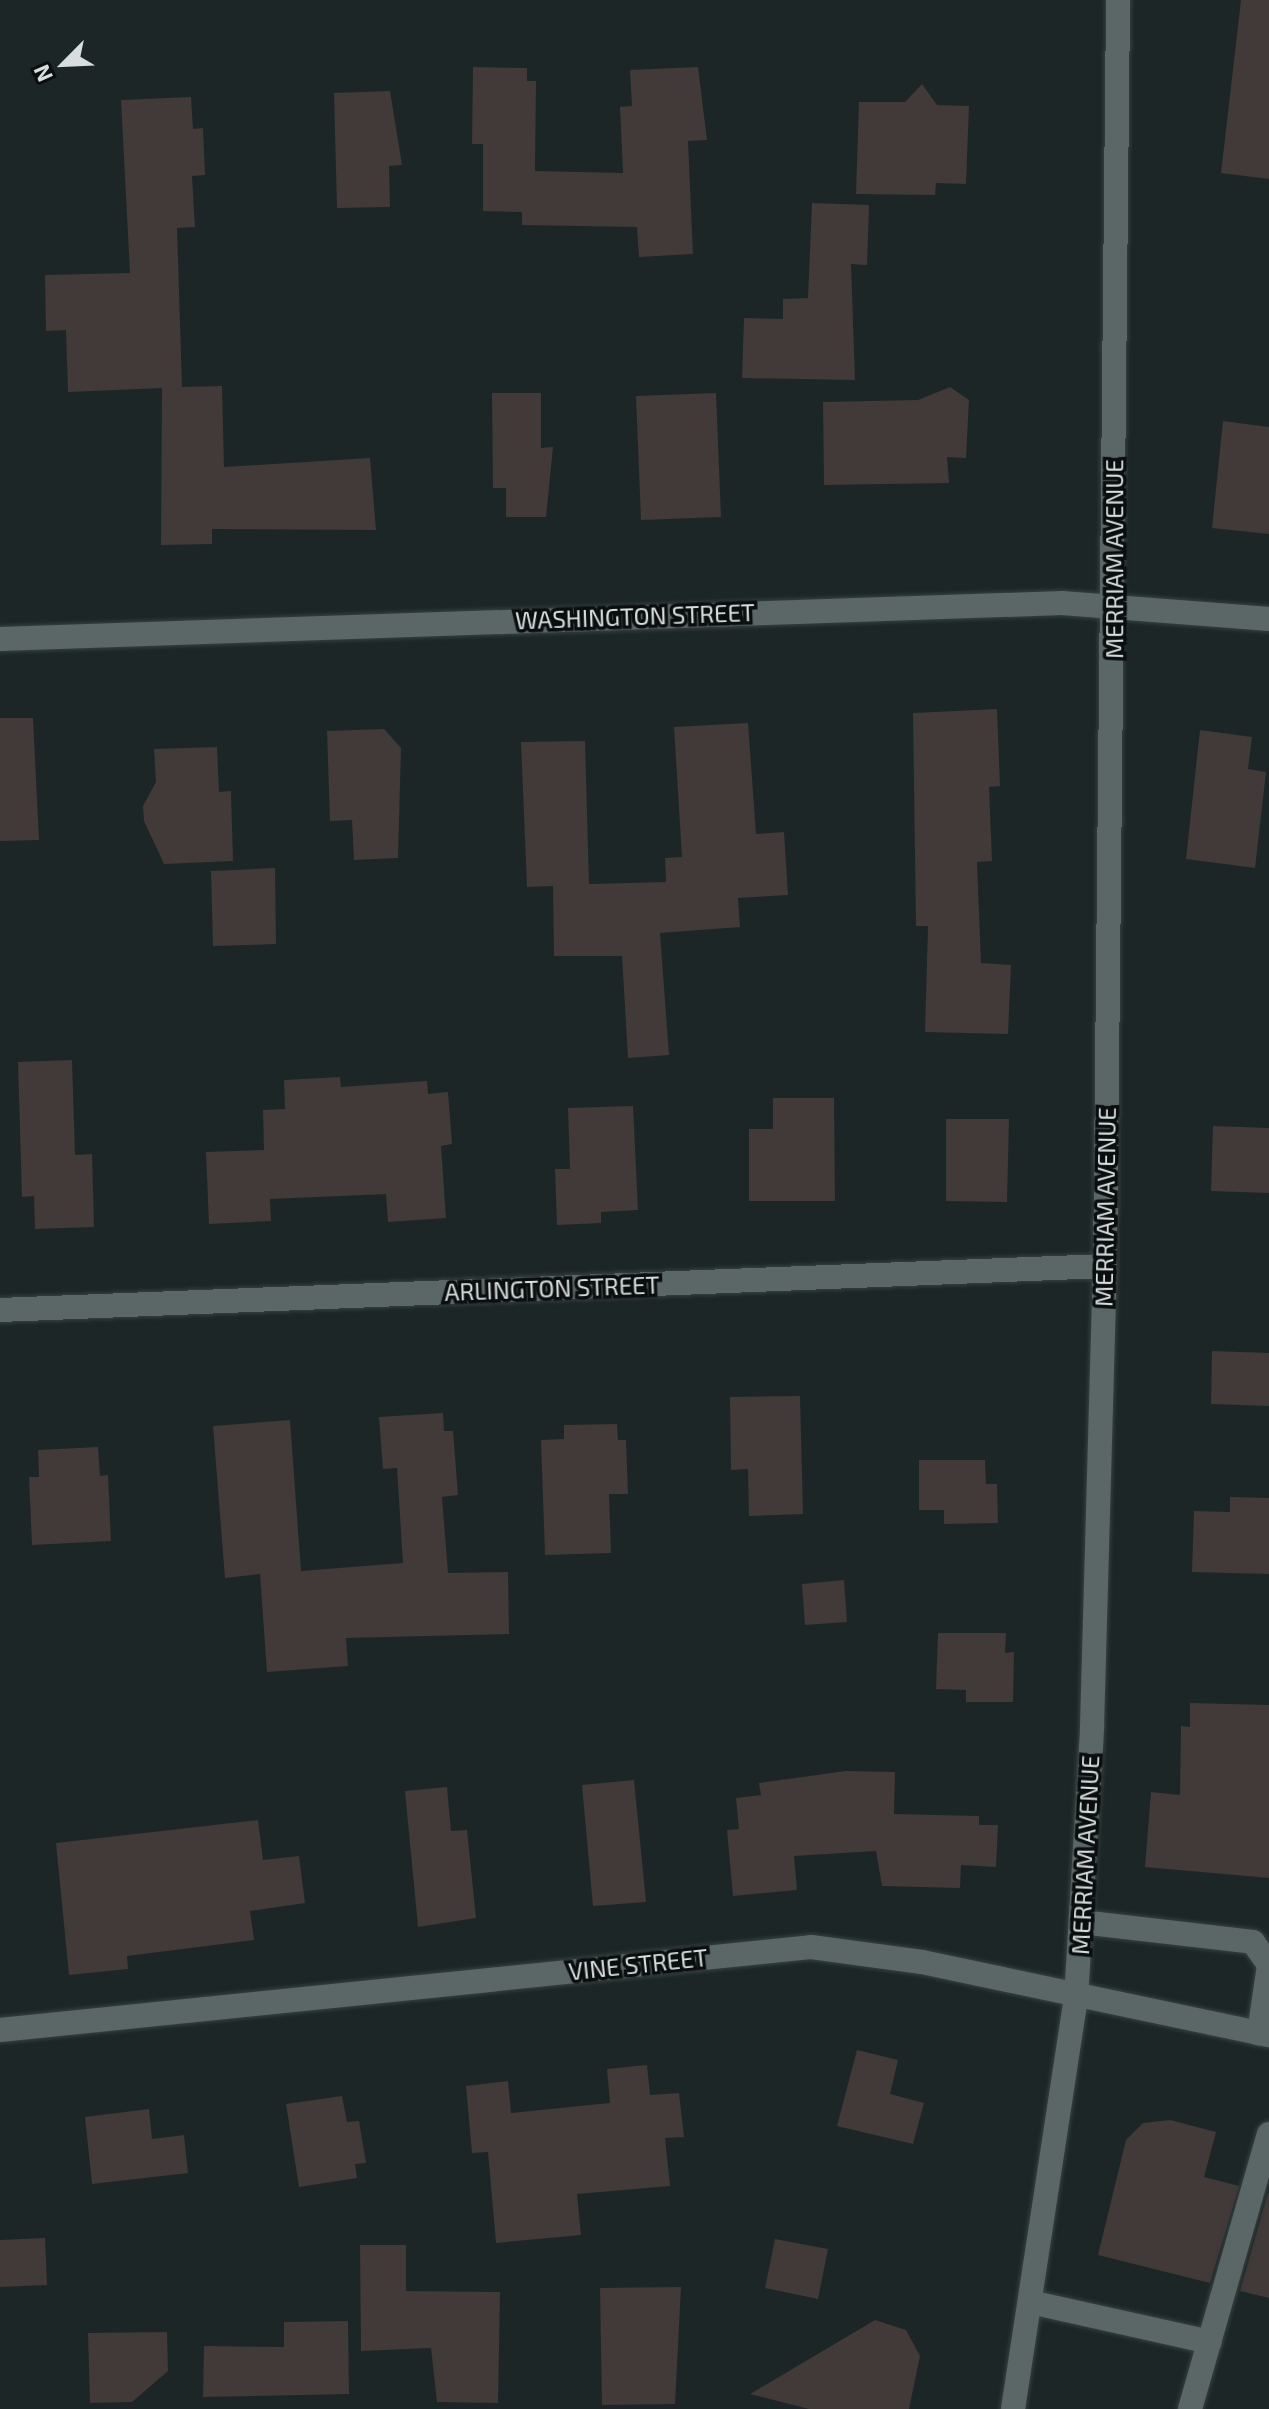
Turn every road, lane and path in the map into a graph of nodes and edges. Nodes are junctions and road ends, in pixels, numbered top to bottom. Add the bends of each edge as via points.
1 (1118, 0) edge
2 (1114, 603) junction
3 (1269, 619) edge
4 (0, 639) edge
5 (1105, 1266) junction
6 (0, 1310) edge
7 (1081, 1922) junction
8 (1076, 1999) junction
9 (0, 2030) edge
10 (1264, 2034) edge
11 (1269, 2134) edge
12 (1030, 2302) junction
13 (1210, 2342) junction
14 (1013, 2409) edge
15 (1190, 2409) edge

1 - 2 street, MERRIAM AVENUE
2 - 3 street, WASHINGTON STREET
2 - 4 street, WASHINGTON STREET
2 - 5 street, MERRIAM AVENUE
5 - 6 street, ARLINGTON STREET
5 - 7 street, MERRIAM AVENUE
7 - 8 street, MERRIAM AVENUE
7 - 10 street via 1253,1942 1269,1965
8 - 9 street, VINE STREET via 922,1962 811,1947
8 - 10 street, VINE STREET
8 - 12 street, MERRIAM AVENUE
11 - 13 street
12 - 13 street
12 - 14 street, MERRIAM AVENUE
13 - 15 street

